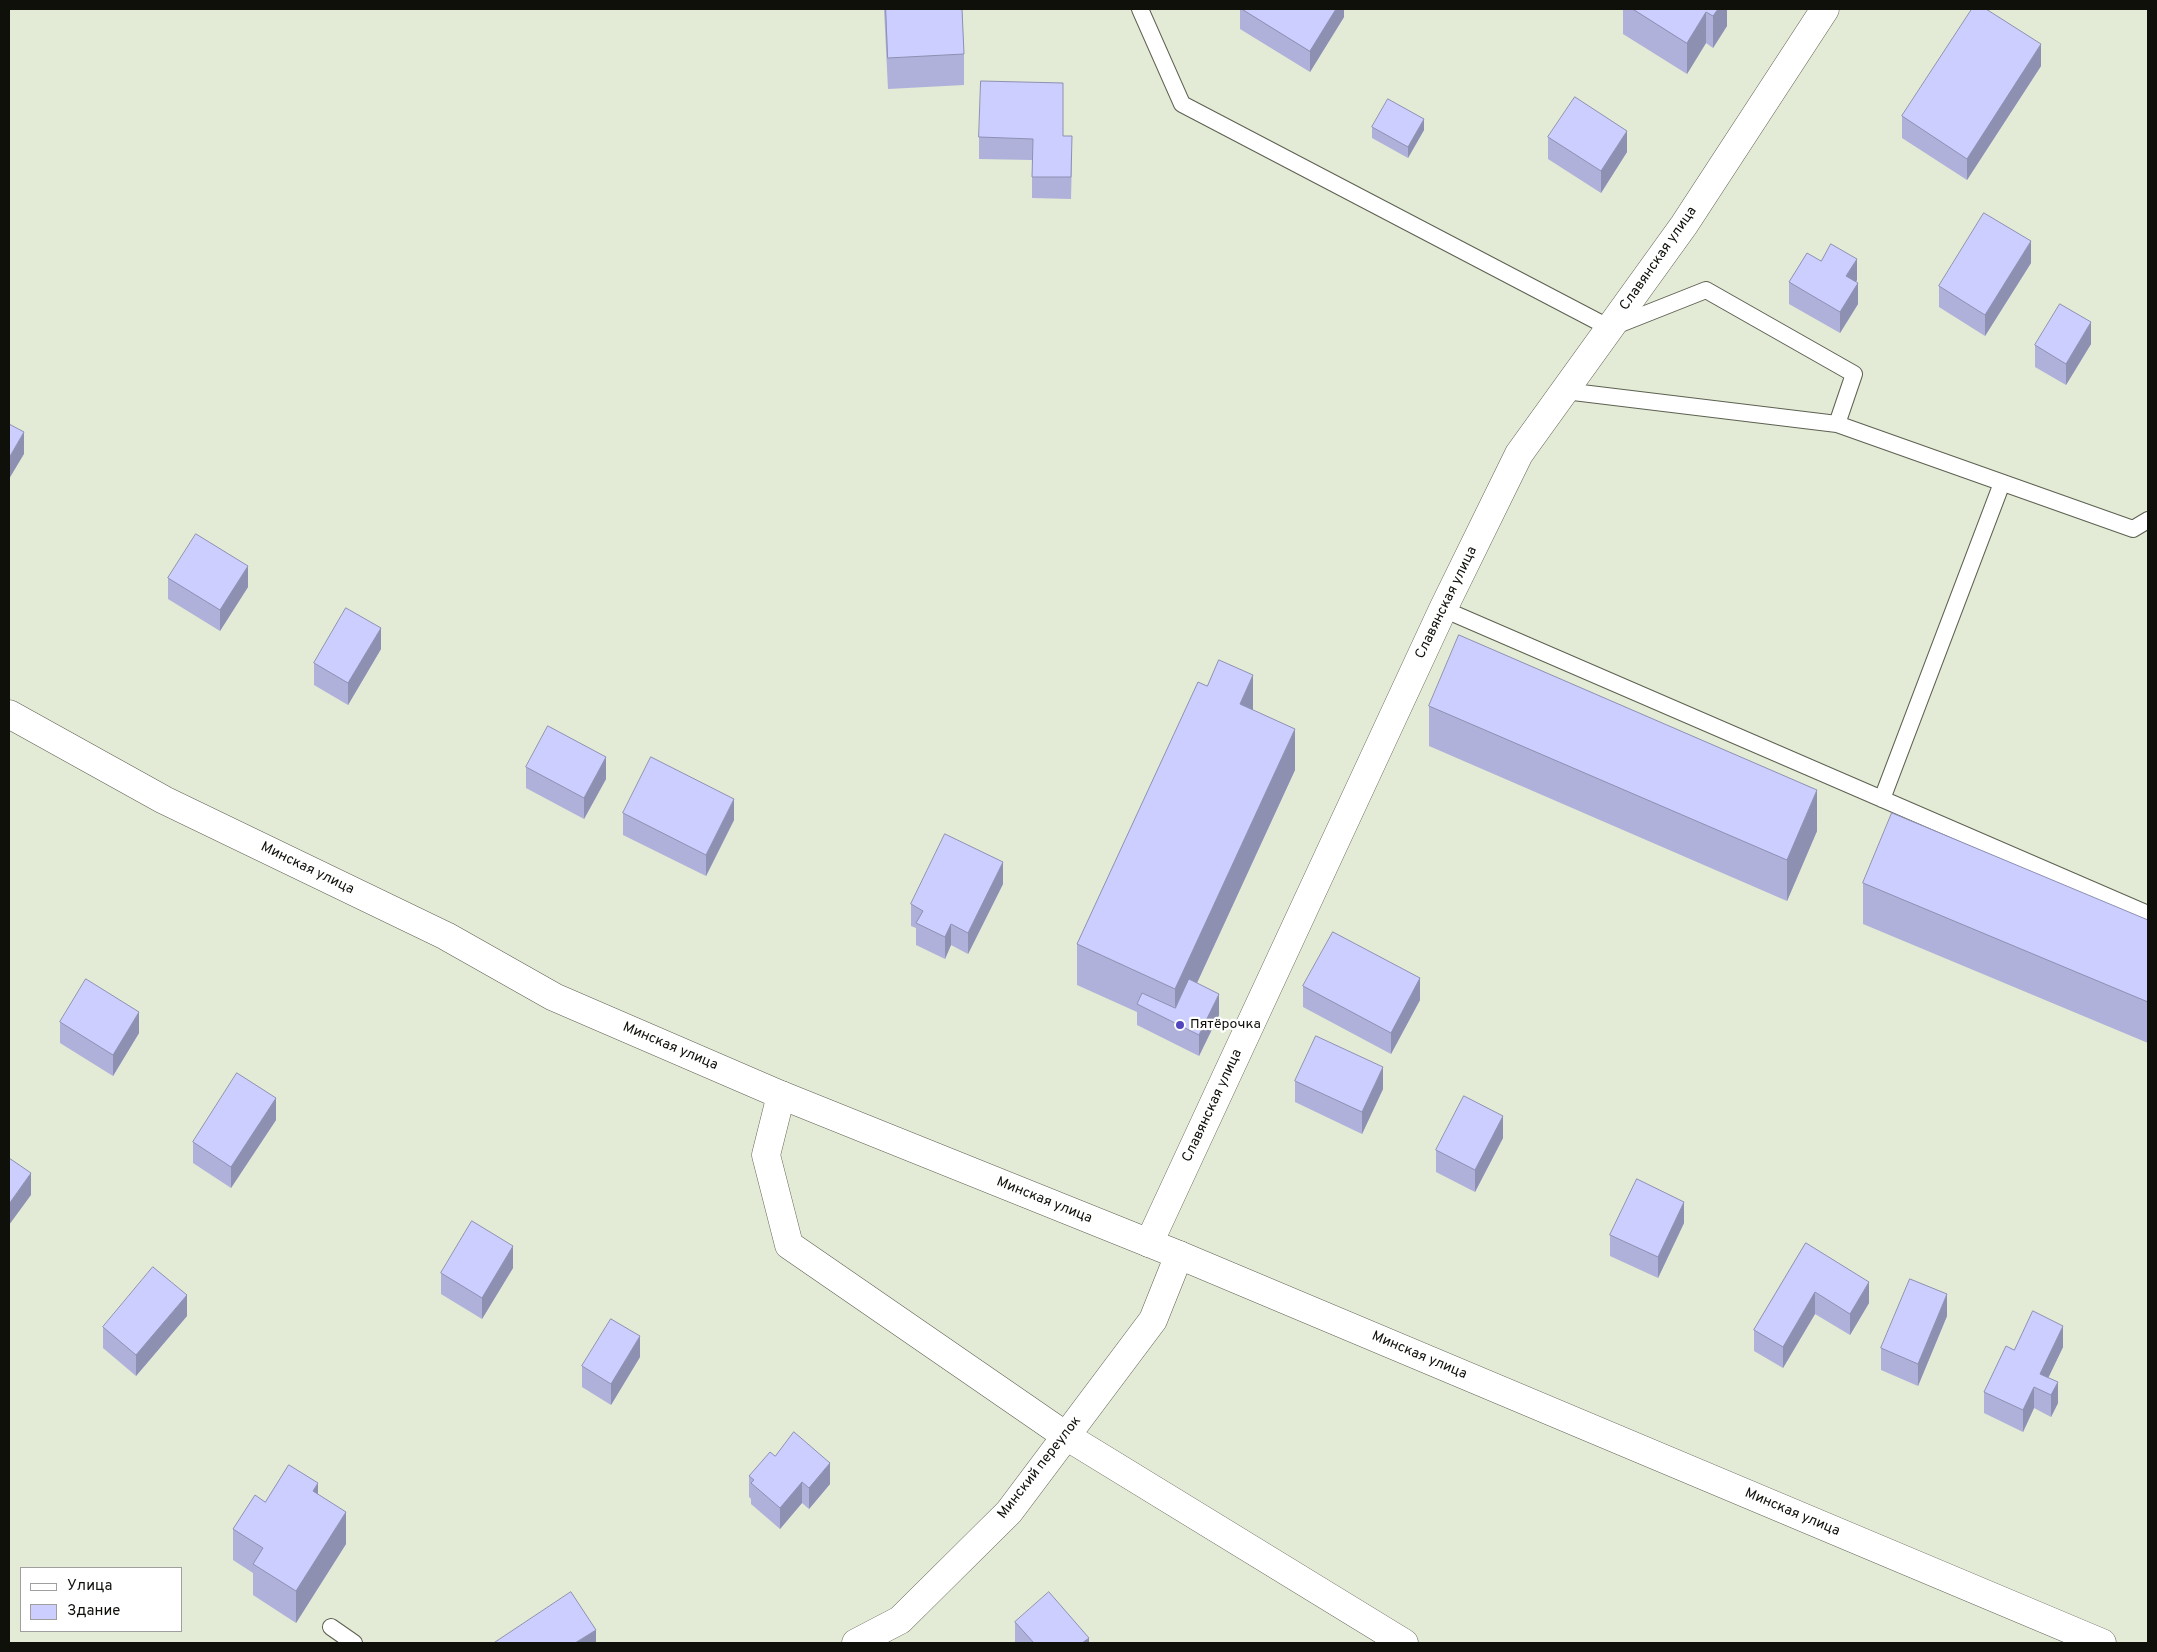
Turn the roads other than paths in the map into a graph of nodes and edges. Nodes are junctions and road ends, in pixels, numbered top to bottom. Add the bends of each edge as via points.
1 (1140, 9) edge
2 (1825, 9) edge
3 (1610, 328) junction
4 (1565, 391) junction
5 (1837, 424) junction
6 (2002, 483) junction
7 (2148, 520) edge
8 (1443, 609) junction
9 (9, 714) edge
10 (1882, 799) junction
11 (2148, 914) edge
12 (781, 1095) junction
13 (1149, 1242) junction
14 (1179, 1255) junction
15 (1066, 1436) junction
16 (331, 1627) dead end
17 (354, 1643) edge
18 (856, 1643) edge
19 (1404, 1643) edge
20 (2102, 1643) edge

1 - 3 lane via 1182,104
2 - 3 street, Славянская улица via 1684,225
3 - 4 street, Славянская улица
3 - 5 lane via 1706,290 1854,374
4 - 5 lane
4 - 8 street, Славянская улица via 1519,454
5 - 6 lane
6 - 7 lane via 2133,529
6 - 10 lane
8 - 10 lane
8 - 13 street, Славянская улица
9 - 12 street, Минская улица via 164,800 446,936 554,997
10 - 11 lane
12 - 13 street, Минская улица
12 - 15 street via 766,1155 789,1245
13 - 14 street, Минская улица
14 - 15 street, Минский переулок via 1153,1320
14 - 20 street, Минская улица
15 - 18 street, Минский переулок via 1002,1518 900,1620
15 - 19 street
16 - 17 lane

